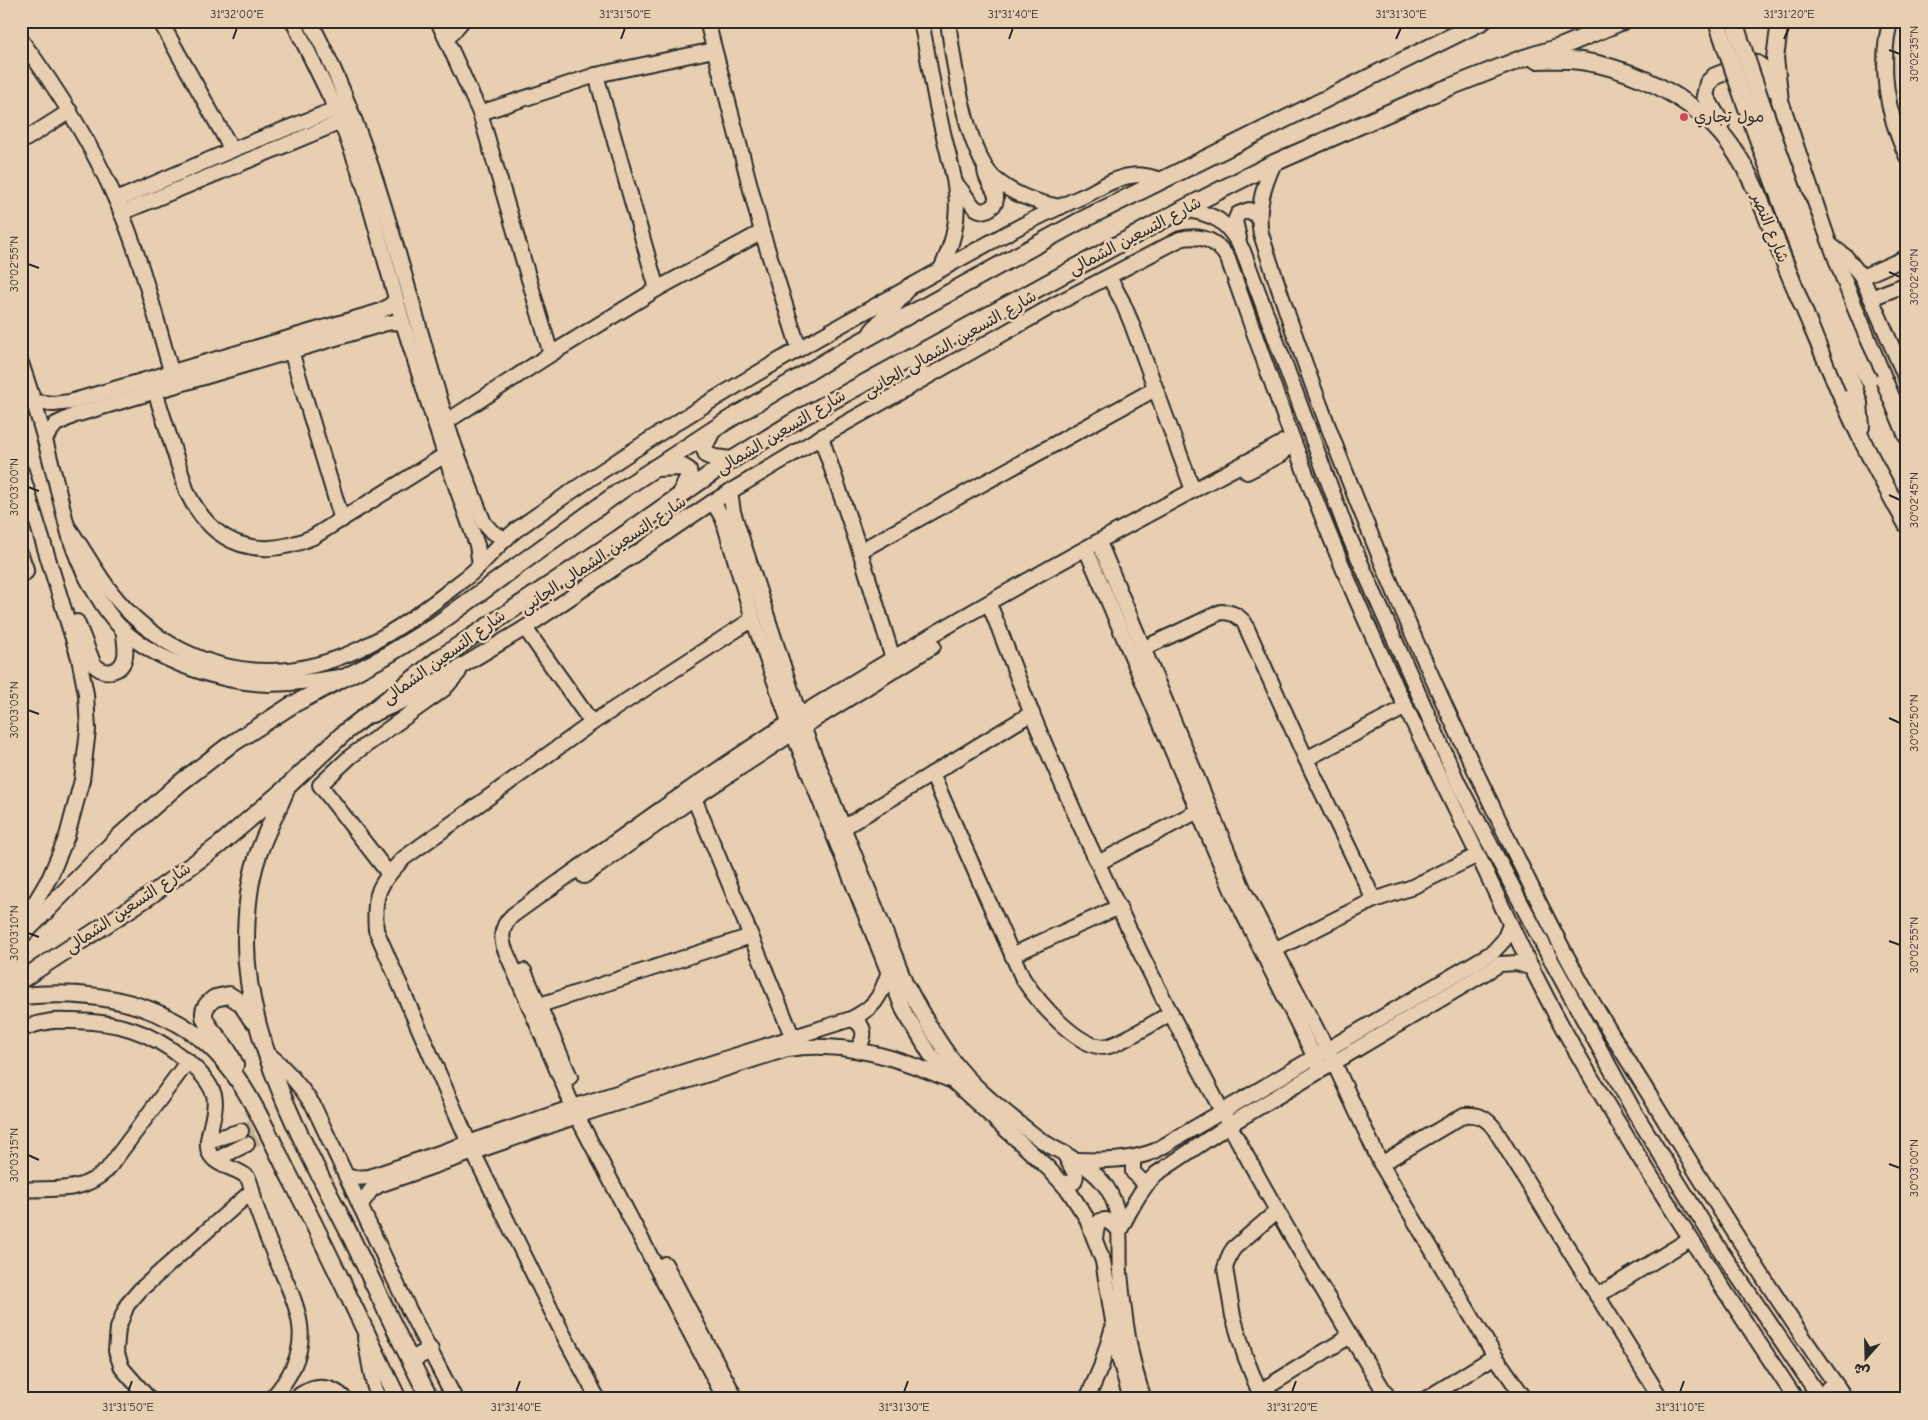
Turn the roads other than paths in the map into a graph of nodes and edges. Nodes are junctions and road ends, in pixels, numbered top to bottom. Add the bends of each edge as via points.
1 (160, 21) edge
2 (293, 21) edge
3 (310, 21) edge
4 (438, 21) edge
5 (462, 21) edge
6 (707, 21) edge
7 (921, 21) edge
8 (948, 21) edge
9 (1483, 21) edge
10 (1623, 21) edge
11 (1717, 21) edge
12 (1734, 21) edge
13 (1780, 21) edge
14 (1890, 21) edge
15 (447, 39) junction
16 (21, 40) edge
17 (714, 50) junction
18 (1521, 59) junction
19 (596, 75) junction
20 (336, 109) junction
21 (70, 111) junction
22 (480, 113) junction
23 (1784, 114) junction
24 (341, 122) junction
25 (1720, 134) junction
26 (21, 142) edge
27 (232, 150) junction
28 (1907, 157) edge
29 (1274, 162) junction
30 (986, 167) junction
31 (1161, 180) junction
32 (956, 184) junction
33 (119, 206) junction
34 (1060, 207) junction
35 (1183, 209) junction
36 (1258, 217) junction
37 (762, 232) junction
38 (1828, 243) junction
39 (1243, 250) junction
40 (1905, 257) edge
41 (941, 269) junction
42 (1862, 277) junction
43 (1109, 278) junction
44 (1907, 280) edge
45 (1907, 284) edge
46 (909, 287) junction
47 (657, 289) junction
48 (1871, 298) junction
49 (396, 300) junction
50 (403, 323) junction
51 (866, 339) junction
52 (799, 349) junction
53 (291, 351) junction
54 (552, 354) junction
55 (911, 358) junction
56 (21, 363) edge
57 (173, 378) junction
58 (923, 378) junction
59 (1907, 381) edge
60 (1155, 389) junction
61 (154, 391) junction
62 (35, 402) junction
63 (446, 422) junction
64 (1904, 430) edge
65 (712, 431) junction
66 (1860, 436) junction
67 (821, 437) junction
68 (45, 438) junction
69 (1287, 440) junction
70 (445, 455) junction
71 (731, 460) junction
72 (655, 468) junction
73 (21, 471) edge
74 (1193, 490) junction
75 (730, 491) junction
76 (681, 494) junction
77 (711, 503) junction
78 (342, 520) junction
79 (1907, 525) edge
80 (68, 527) junction
81 (1348, 532) junction
82 (506, 538) junction
83 (1331, 539) junction
84 (1102, 549) junction
85 (860, 551) junction
86 (21, 555) edge
87 (1089, 556) junction
88 (480, 565) junction
89 (21, 575) edge
90 (1039, 580) junction
91 (58, 589) junction
92 (992, 610) junction
93 (753, 619) junction
94 (525, 628) junction
95 (123, 630) junction
96 (1142, 649) junction
97 (893, 659) junction
98 (465, 664) junction
99 (346, 677) junction
100 (1406, 707) junction
101 (1032, 713) junction
102 (360, 720) junction
103 (592, 723) junction
104 (796, 725) junction
105 (1306, 760) junction
106 (932, 774) junction
107 (1477, 775) junction
108 (1458, 783) junction
109 (287, 787) junction
110 (694, 798) junction
111 (1490, 802) junction
112 (1198, 811) junction
113 (1473, 811) junction
114 (843, 828) junction
115 (1478, 855) junction
116 (1098, 863) junction
117 (389, 874) junction
118 (1374, 900) junction
119 (1119, 907) junction
120 (1510, 925) junction
121 (21, 926) edge
122 (21, 936) edge
123 (752, 936) junction
124 (1274, 950) junction
125 (1012, 954) junction
126 (1532, 968) junction
127 (888, 974) junction
128 (21, 980) edge
129 (21, 996) edge
130 (540, 1005) junction
131 (1171, 1013) junction
132 (851, 1019) junction
133 (21, 1029) edge
134 (259, 1033) junction
135 (793, 1038) junction
136 (856, 1050) junction
137 (1327, 1050) junction
138 (265, 1051) junction
139 (1315, 1058) junction
140 (188, 1062) junction
141 (1334, 1063) junction
142 (1321, 1070) junction
143 (238, 1081) junction
144 (954, 1082) junction
145 (579, 1110) junction
146 (1222, 1112) junction
147 (1635, 1113) junction
148 (1620, 1123) junction
149 (1229, 1125) junction
150 (254, 1132) junction
151 (208, 1141) junction
152 (471, 1147) junction
153 (1064, 1153) junction
154 (1133, 1158) junction
155 (214, 1160) junction
156 (1076, 1160) junction
157 (1381, 1164) junction
158 (346, 1176) junction
159 (1148, 1183) junction
160 (1063, 1184) junction
161 (21, 1190) edge
162 (252, 1191) junction
163 (360, 1206) junction
164 (1276, 1211) junction
165 (1120, 1230) junction
166 (1095, 1238) junction
167 (1690, 1239) junction
168 (1597, 1296) junction
169 (1114, 1322) junction
170 (364, 1328) junction
171 (1350, 1336) junction
172 (430, 1350) junction
173 (1495, 1356) junction
174 (410, 1360) junction
175 (1823, 1366) junction
176 (1807, 1379) junction
177 (720, 1380) junction
178 (1837, 1386) junction
179 (1261, 1395) edge
180 (149, 1399) edge
181 (271, 1399) edge
182 (295, 1399) edge
183 (345, 1399) edge
184 (378, 1399) edge
185 (398, 1399) edge
186 (430, 1399) edge
187 (455, 1399) edge
188 (598, 1399) edge
189 (725, 1399) edge
190 (736, 1399) edge
191 (1087, 1399) edge
192 (1131, 1399) edge
193 (1144, 1399) edge
194 (1389, 1399) edge
195 (1426, 1399) edge
196 (1524, 1399) edge
197 (1661, 1399) edge
198 (1796, 1399) edge
199 (1821, 1399) edge
200 (1846, 1399) edge

1 - 27 street
2 - 20 street
3 - 63 street via 344,92 375,180
4 - 15 street
5 - 15 street
6 - 17 street
7 - 32 street
8 - 30 street via 960,92 972,138
9 - 31 main road, شارع التسعين الشمالى
10 - 18 main road, شارع التسعين الشمالى via 1570,44
11 - 66 main road, bridge via 1772,180 1854,388 1860,412
12 - 64 main road, bridge via 1803,220 1857,356 1869,380
13 - 23 main road via 1775,72
14 - 28 street via 1885,54 1887,99
15 - 22 street
16 - 21 street
17 - 19 street
17 - 37 street
18 - 25 main road, شارع النصر via 1581,61 1632,74 1692,107
18 - 29 main road, شارع التسعين الشمالى
19 - 22 street
19 - 47 street
20 - 24 street
20 - 27 street
21 - 26 street
21 - 33 street
22 - 54 street
23 - 25 main road via 1776,105 1764,69 1757,64 1745,64 1715,76 1706,87 1706,100 1720,120
23 - 38 main road
24 - 33 street
24 - 49 street via 364,185
25 - 66 main road, شارع النصر via 1752,183
27 - 33 street
29 - 35 main road, شارع التسعين الشمالى
29 - 36 street
30 - 32 street via 988,182 996,195 990,208 977,209
30 - 34 street via 1014,192
31 - 34 street via 1141,175 1120,178
31 - 51 main road, شارع التسعين الشمالى
32 - 41 street via 955,232
33 - 57 street via 146,283
34 - 41 street
35 - 39 street via 1207,214 1226,225
35 - 55 main road, شارع التسعين الشمالى
36 - 39 street via 1245,210 1236,217
36 - 107 street via 1264,244 1325,422 1440,699
37 - 47 street
37 - 52 street
38 - 42 street via 1846,257
38 - 64 main road
39 - 81 street
40 - 42 street
40 - 44 street via 1901,266
41 - 46 street
42 - 48 street
43 - 58 street, شارع التسعين الشمالى الجانبى
43 - 60 street via 1128,315
43 - 69 street, شارع التسعين الشمالى الجانبى via 1180,239 1208,239 1223,251
45 - 48 street
46 - 51 main road
46 - 52 street
47 - 54 street
48 - 59 street
49 - 50 street
49 - 57 street via 378,312
50 - 53 street via 383,324
50 - 70 street
51 - 65 main road, شارع التسعين الشمالى
52 - 82 street via 657,435
53 - 57 street
53 - 78 street
54 - 63 street
55 - 58 main road
55 - 71 main road, شارع التسعين الشمالى
56 - 62 street
57 - 61 street
57 - 62 street via 70,402
58 - 67 street, شارع التسعين الشمالى الجانبى
60 - 74 street
60 - 85 street
61 - 68 street via 64,419
61 - 78 street via 187,492 194,507 221,535 238,544 257,548 283,548 314,537
62 - 68 street
63 - 82 street via 484,523 492,532
65 - 71 main road via 704,446 707,455
65 - 72 main road, شارع التسعين الشمالى
66 - 79 main road, شارع النصر
67 - 75 street, شارع التسعين الشمالى الجانبى
67 - 85 street
68 - 80 street
69 - 74 street
69 - 83 street
69 - 84 street via 1282,454
70 - 78 street
70 - 88 street via 477,545
71 - 76 main road, شارع التسعين الشمالى
72 - 76 main road via 683,467 688,470
72 - 99 main road, شارع التسعين الشمالى via 436,625
73 - 91 street
74 - 90 street
75 - 77 street, شارع التسعين الشمالى الجانبى
75 - 104 street via 733,512
76 - 102 main road, شارع التسعين الشمالى via 459,644
77 - 93 street via 723,519
77 - 94 street, شارع التسعين الشمالى الجانبى
80 - 88 street via 111,593 147,629 174,647 205,660 258,670 316,665 361,649 428,607
80 - 95 street via 88,579
81 - 83 street
81 - 108 street
82 - 88 street
83 - 100 street
84 - 87 street
84 - 96 street
85 - 97 street
86 - 89 street via 26,568
87 - 90 street
87 - 112 street
90 - 92 street
90 - 97 street via 975,609
91 - 95 street via 71,608 98,669 107,672 122,665 126,651
91 - 121 street via 83,676 87,713 85,763 79,796 62,850
92 - 101 street
92 - 104 street
93 - 103 street
93 - 104 street
94 - 98 street, شارع التسعين الشمالى الجانبى
94 - 103 street
95 - 99 street via 174,661 229,679 287,684
96 - 105 street via 1213,614 1230,612 1238,616 1244,622
96 - 124 street via 1244,891
97 - 104 street
98 - 102 street, شارع التسعين الشمالى الجانبى via 399,703
98 - 117 street via 444,689 351,756 320,785
99 - 122 main road, شارع التسعين الشمالى via 271,717 203,765 121,835
100 - 105 street
100 - 115 street
101 - 106 street
101 - 116 street
102 - 109 main road, شارع التسعين الشمالى
103 - 117 street via 404,858
104 - 110 street
104 - 114 street
104 - 127 street
104 - 145 street via 653,814 513,915 506,924 502,934 504,947
105 - 118 street
106 - 114 street
106 - 125 street
107 - 108 street via 1468,785
107 - 111 street
108 - 113 street
109 - 128 main road, شارع التسعين الشمالى via 193,865
109 - 134 main road via 256,859 248,907 248,977
110 - 123 street
110 - 130 street via 514,927 512,943
111 - 113 street via 1478,804
111 - 175 street via 1580,980 1714,1202
112 - 116 street
112 - 139 street via 1234,895
113 - 147 street via 1550,960
114 - 153 street via 906,984 942,1046 972,1082 1036,1136
115 - 118 street via 1410,888
115 - 120 street
116 - 119 street
117 - 152 street via 379,889 374,909 376,930
118 - 124 street
119 - 125 street
119 - 131 street
120 - 126 street
120 - 137 street via 1494,952
123 - 130 street
123 - 135 street
124 - 137 street
125 - 131 street via 1023,979 1045,1008 1072,1032 1097,1046 1117,1042
126 - 141 street via 1516,962 1500,964
126 - 148 street via 1573,1046
127 - 132 street via 875,1003
127 - 144 street via 917,1034
129 - 143 main road via 80,995 136,1004 197,1034
130 - 145 street
131 - 146 street
132 - 135 street
132 - 136 street via 862,1027 864,1035
133 - 140 street via 49,1021 100,1022 142,1033 163,1043
134 - 138 main road
134 - 143 main road via 242,1003 234,997 220,996 208,1004 206,1022 230,1055
135 - 145 street
136 - 144 street via 906,1063
136 - 145 street via 816,1046 787,1049
137 - 139 street
137 - 141 street
138 - 158 street via 282,1064 313,1105
138 - 174 main road via 309,1153
139 - 142 street
139 - 146 street
140 - 151 street via 210,1085 214,1096 216,1106
140 - 161 street via 101,1175 71,1189
141 - 142 street
141 - 157 street
142 - 149 street
143 - 150 main road via 254,1104
144 - 160 street
145 - 152 street
145 - 177 street
146 - 149 street
146 - 154 street via 1156,1152
147 - 148 street
147 - 176 street via 1722,1253
148 - 167 street
149 - 159 street via 1165,1166
149 - 164 street
150 - 151 street
150 - 155 street
150 - 170 main road
151 - 155 street via 208,1150
152 - 158 street via 368,1177
152 - 163 street via 379,1185 371,1190
152 - 188 street
153 - 156 street
153 - 160 street via 1076,1176 1074,1182
154 - 156 street
154 - 159 street via 1133,1172
155 - 162 street via 244,1174
156 - 165 street via 1108,1189
157 - 168 street via 1464,1115 1476,1114 1486,1119
157 - 173 street
158 - 163 street
159 - 165 street
160 - 166 street via 1078,1204
162 - 180 street via 127,1305 118,1328 116,1351 122,1368
162 - 181 street via 297,1307 302,1330 300,1351 293,1369
163 - 172 street
164 - 171 street
164 - 179 street via 1234,1248 1225,1268 1233,1316
165 - 166 street via 1103,1220 1098,1223
165 - 193 street via 1120,1268 1128,1337
166 - 169 street via 1103,1261
167 - 168 street
167 - 198 street
168 - 197 street
169 - 191 street via 1101,1367
169 - 192 street via 1119,1357
170 - 184 street
170 - 185 main road
171 - 179 street
171 - 194 street
172 - 174 main road
172 - 187 street
173 - 195 street
173 - 196 street
174 - 186 main road
175 - 176 street via 1819,1374
175 - 178 street
176 - 199 street
177 - 189 street
177 - 190 street
178 - 199 street via 1828,1388
178 - 200 street
182 - 183 street via 306,1391 325,1387

